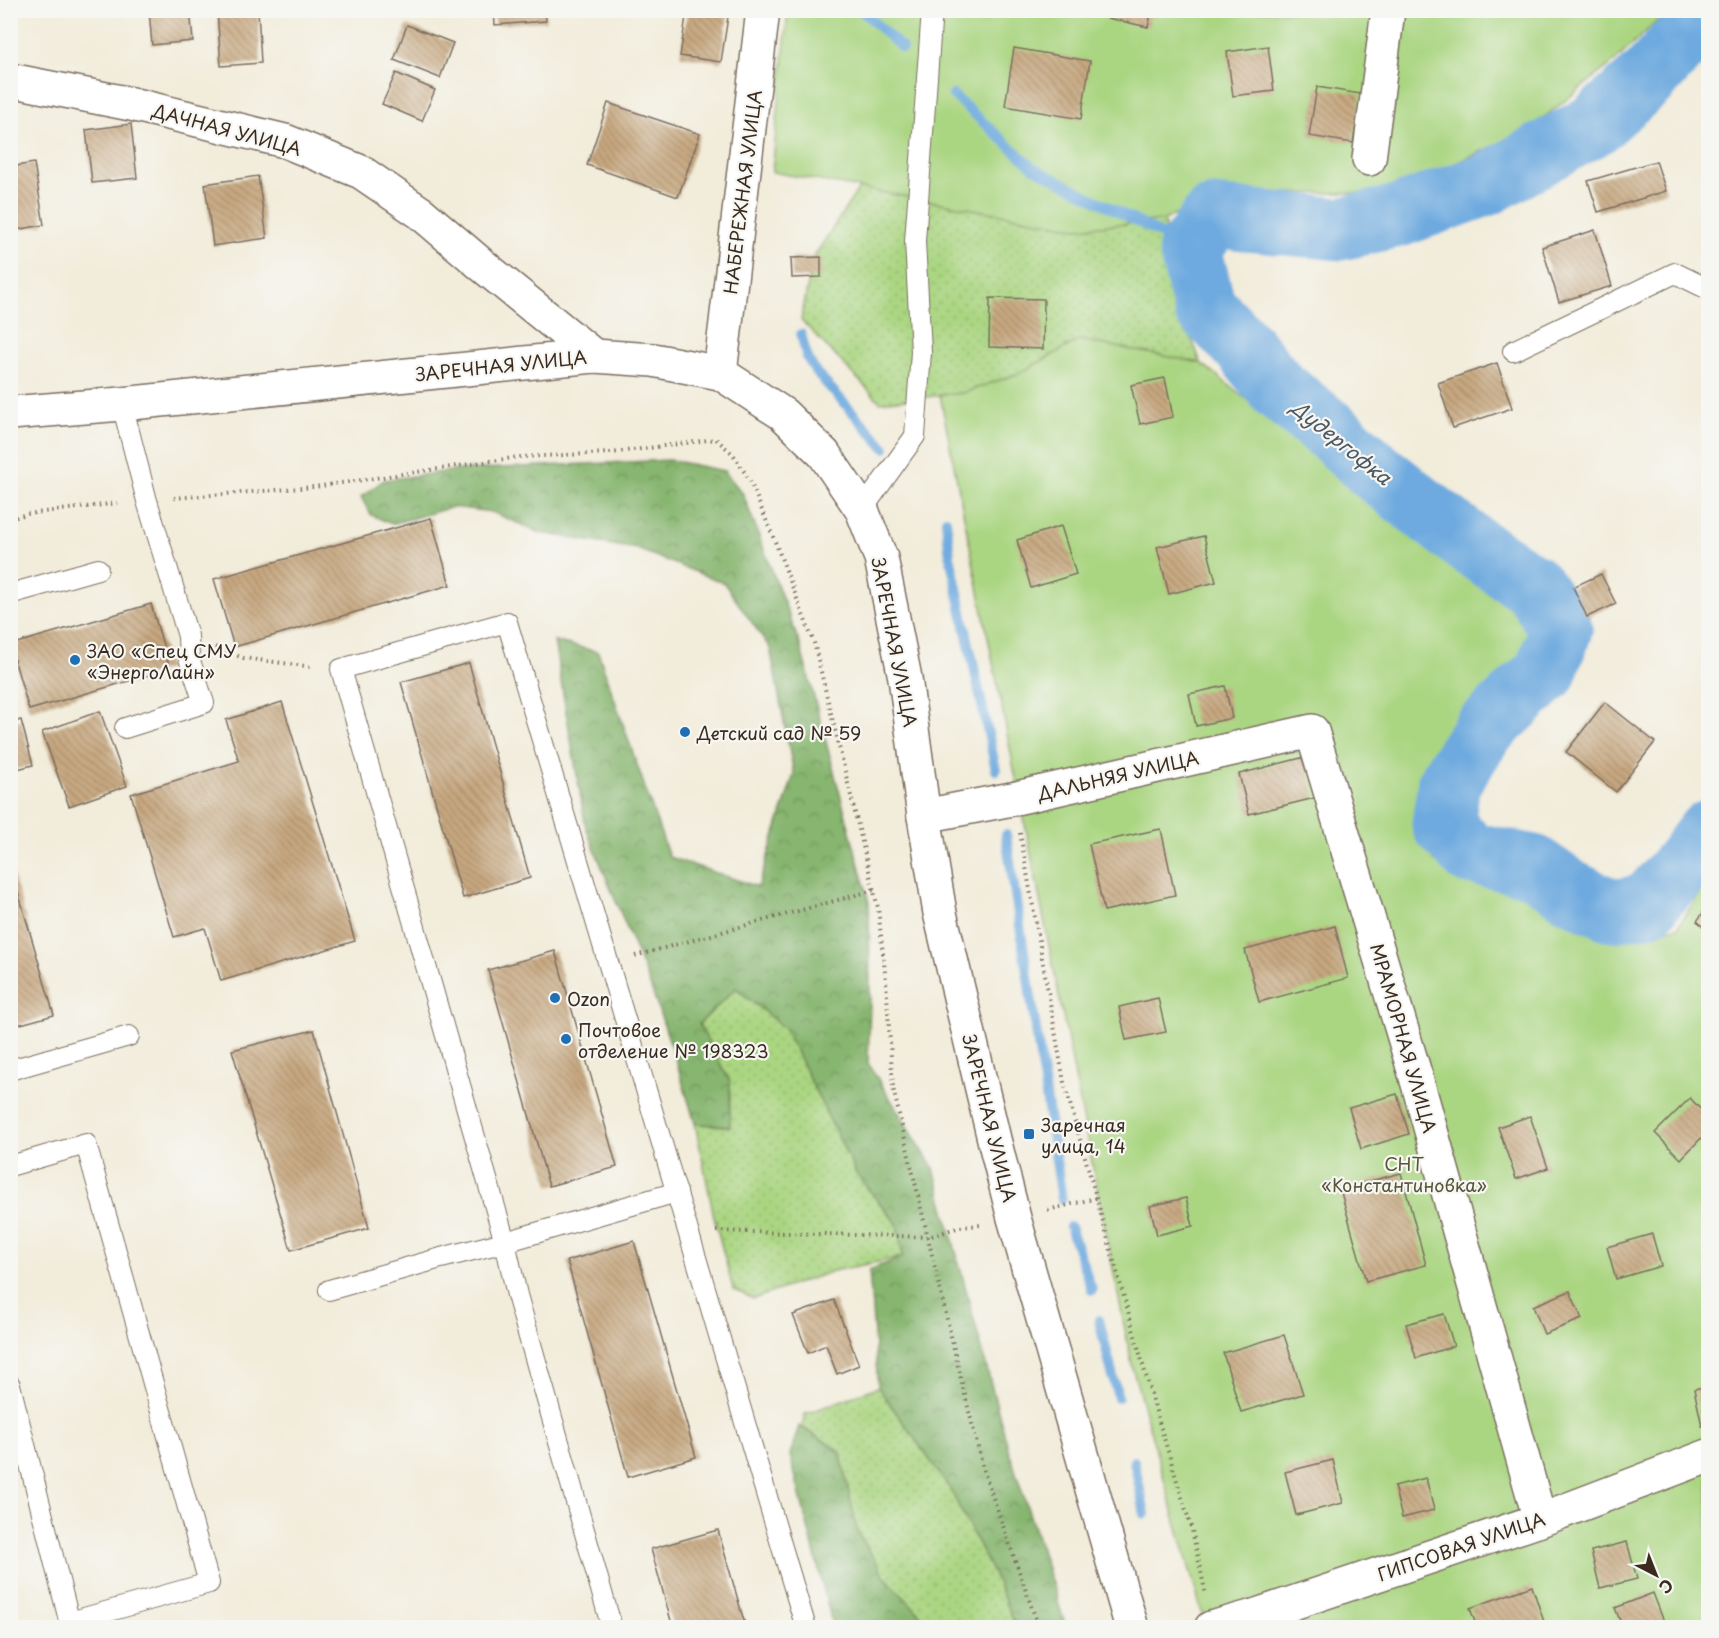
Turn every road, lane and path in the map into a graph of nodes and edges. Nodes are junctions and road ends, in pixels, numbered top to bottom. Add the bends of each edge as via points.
1 (763, 10) edge
2 (932, 10) edge
3 (1388, 10) edge
4 (10, 80) edge
5 (1369, 159) dead end
6 (1708, 289) edge
7 (1513, 351) dead end
8 (594, 356) junction
9 (720, 373) junction
10 (122, 404) junction
11 (10, 413) edge
12 (147, 501) junction
13 (861, 510) junction
14 (10, 519) edge
15 (98, 569) dead end
16 (10, 594) edge
17 (243, 658) dead end
18 (341, 669) junction
19 (125, 728) dead end
20 (1312, 731) joint
21 (1012, 799) junction
22 (924, 816) junction
23 (874, 890) junction
24 (609, 963) junction
25 (129, 1036) dead end
26 (10, 1070) edge
27 (10, 1166) edge
28 (677, 1192) junction
29 (1096, 1198) junction
30 (1046, 1210) dead end
31 (990, 1224) dead end
32 (688, 1230) junction
33 (928, 1236) junction
34 (505, 1242) junction
35 (329, 1290) dead end
36 (10, 1385) edge
37 (1708, 1456) edge
38 (1540, 1520) junction
39 (71, 1625) edge
40 (1213, 1627) edge
41 (612, 1628) edge
42 (806, 1628) edge
43 (1039, 1628) edge
44 (1132, 1628) edge

1 - 9 street, НАБЕРЕЖНАЯ УЛИЦА
2 - 13 lane via 915,241 921,352 915,436
3 - 5 street
4 - 8 street, ДАЧНАЯ УЛИЦА via 285,141 361,172 421,213
6 - 7 lane via 1675,273
8 - 9 street, ЗАРЕЧНАЯ УЛИЦА via 653,360
8 - 10 street, ЗАРЕЧНАЯ УЛИЦА
9 - 13 street, ЗАРЕЧНАЯ УЛИЦА via 783,414 816,446
10 - 11 street, ЗАРЕЧНАЯ УЛИЦА
10 - 12 lane
12 - 14 path
12 - 19 lane via 204,703
12 - 23 path via 314,487 519,457 610,453 716,439 733,454 750,481 814,643
13 - 22 street, ЗАРЕЧНАЯ УЛИЦА via 881,558 905,678
15 - 16 lane
17 - 18 path
18 - 24 lane via 507,622
18 - 34 lane
20 - 21 street, ДАЛЬНЯЯ УЛИЦА
20 - 38 street, МРАМОРНАЯ УЛИЦА via 1416,1077
21 - 22 street, ДАЛЬНЯЯ УЛИЦА
21 - 29 path via 1065,1082
22 - 44 street, ЗАРЕЧНАЯ УЛИЦА via 940,913 1003,1173
23 - 24 path
23 - 33 path via 886,981 893,1088
24 - 28 lane
25 - 26 lane
27 - 39 lane via 86,1144 208,1584
28 - 32 lane
28 - 34 lane
29 - 30 path
29 - 40 path via 1192,1530
31 - 33 path
32 - 33 path
32 - 42 lane
33 - 43 path via 984,1472
34 - 35 lane
34 - 41 lane
36 - 39 lane
37 - 38 street, ГИПСОВАЯ УЛИЦА
38 - 40 street, ГИПСОВАЯ УЛИЦА

